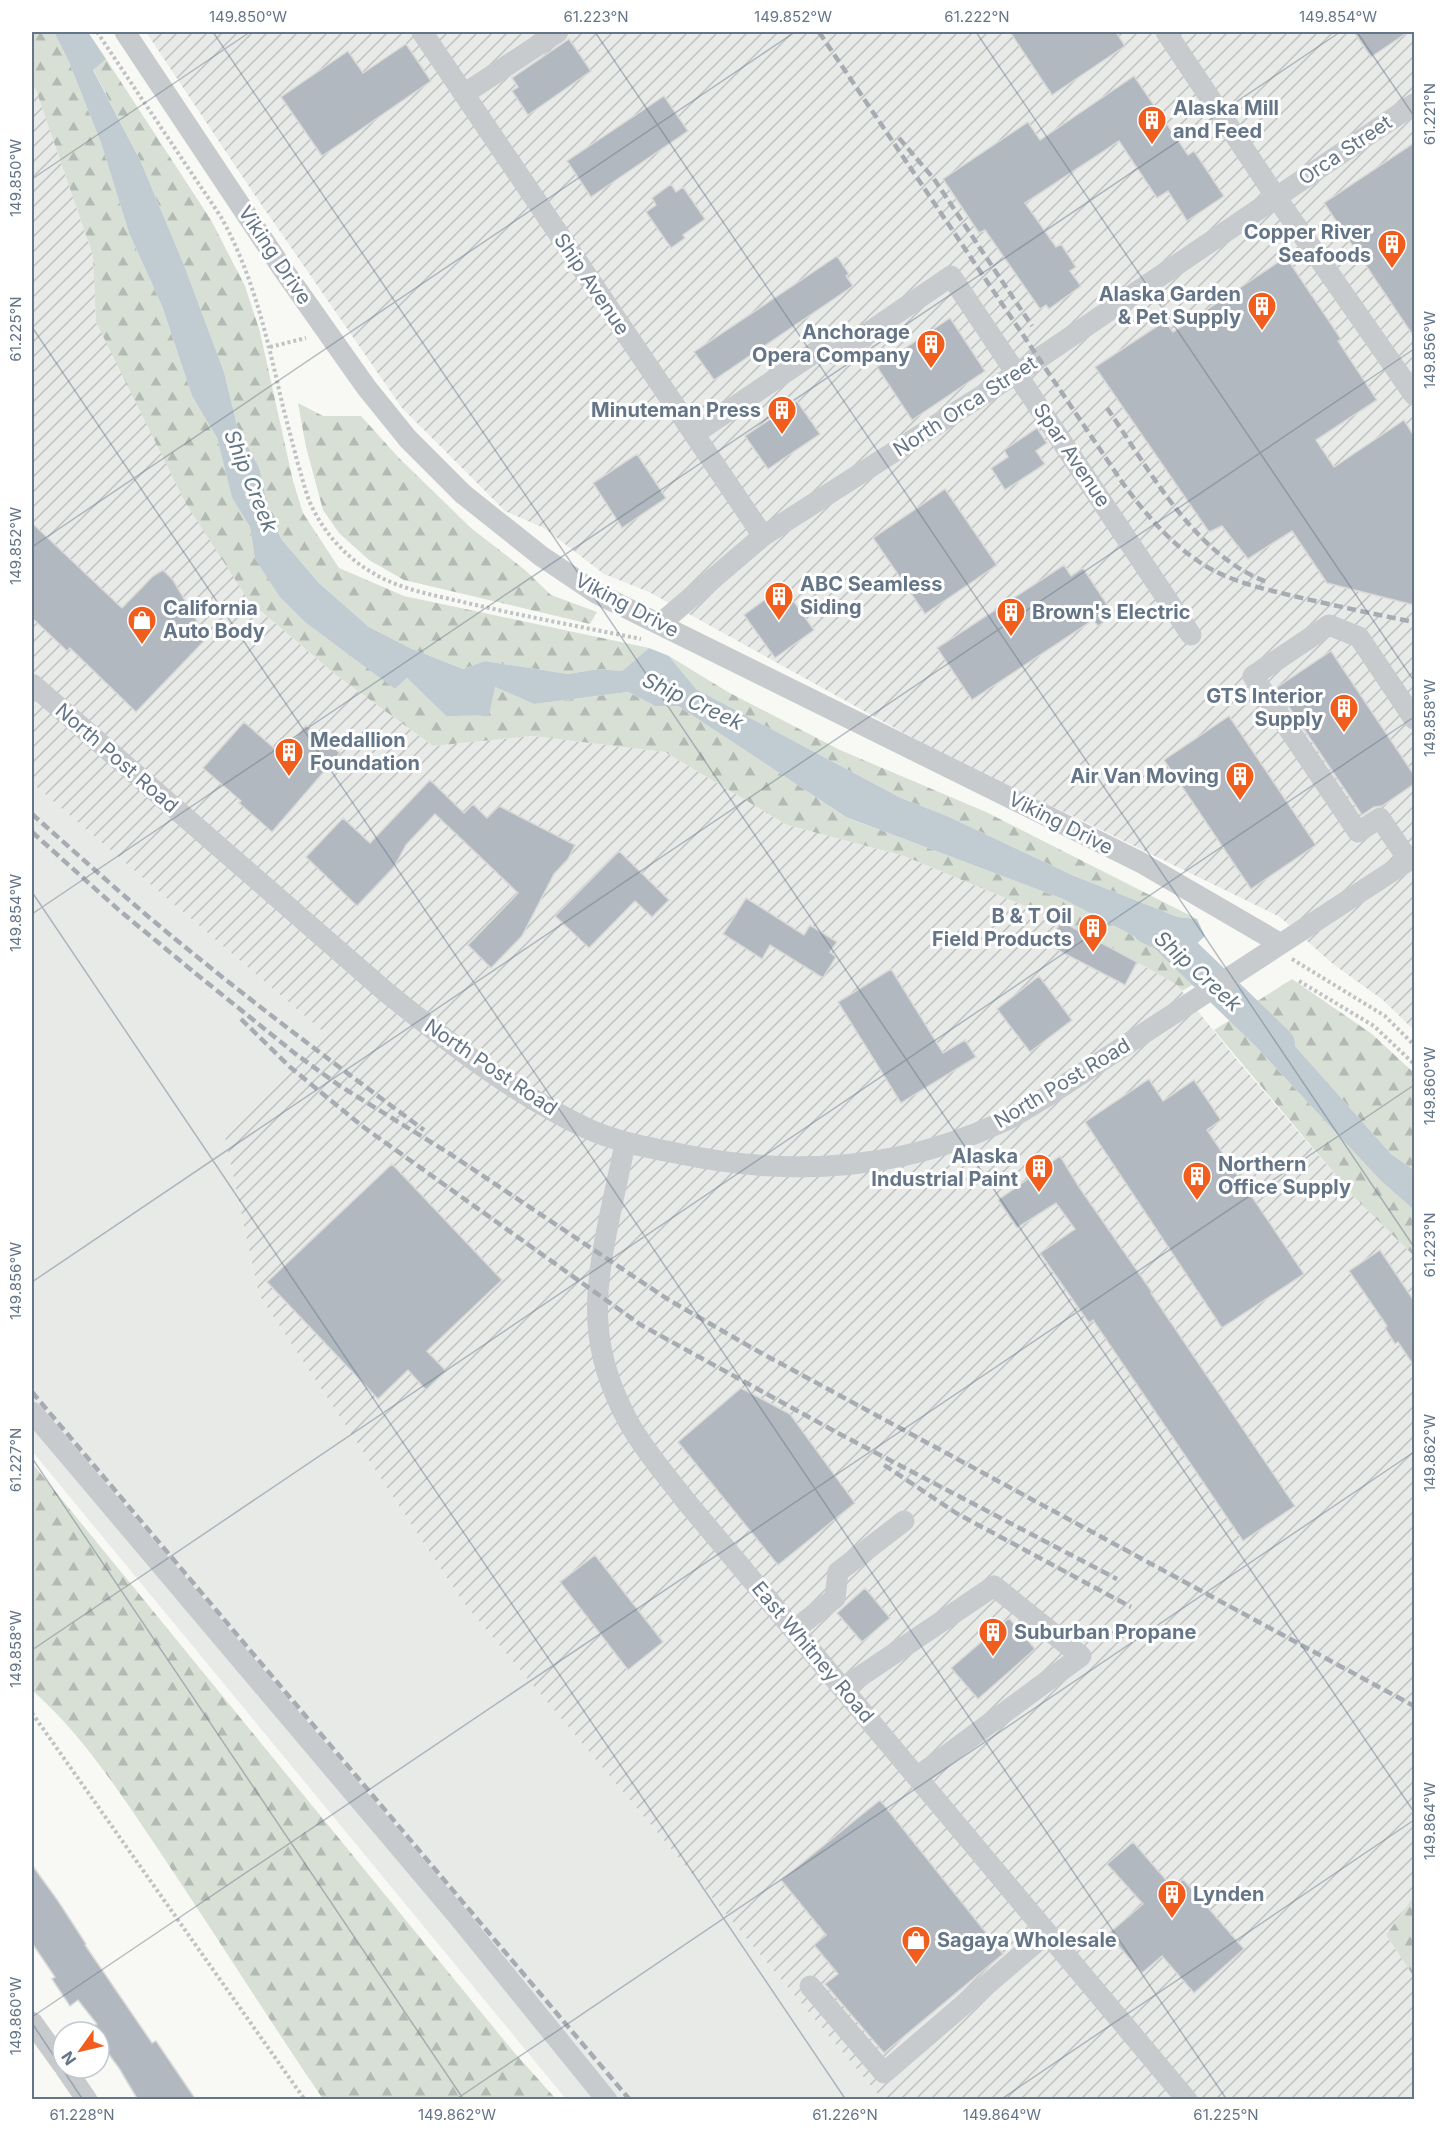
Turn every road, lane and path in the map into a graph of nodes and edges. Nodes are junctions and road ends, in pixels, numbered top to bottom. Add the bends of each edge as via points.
1 (97, 32) edge
2 (125, 32) edge
3 (422, 32) edge
4 (558, 32) edge
5 (1166, 32) edge
6 (114, 56) dead end
7 (464, 94) junction
8 (1414, 104) edge
9 (1276, 197) junction
10 (306, 338) dead end
11 (270, 347) dead end
12 (1017, 373) junction
13 (1414, 395) edge
14 (694, 434) junction
15 (763, 536) junction
16 (661, 623) junction
17 (1191, 635) dead end
18 (32, 684) edge
19 (1406, 689) edge
20 (1414, 719) edge
21 (1412, 859) edge
22 (1281, 944) junction
23 (1299, 981) dead end
24 (1414, 1045) edge
25 (1414, 1064) edge
26 (625, 1143) junction
27 (32, 1412) edge
28 (904, 1521) dead end
29 (794, 1630) junction
30 (843, 1688) junction
31 (32, 1713) edge
32 (917, 1777) junction
33 (1047, 1933) junction
34 (810, 1986) dead end
35 (32, 2022) edge
36 (51, 2048) edge
37 (73, 2080) edge
38 (87, 2100) edge
39 (305, 2100) edge
40 (607, 2100) edge
41 (1187, 2100) edge

1 - 6 path
2 - 16 street, Viking Drive via 288,276 408,439 463,494 541,556 596,593
3 - 7 street, Ship Avenue
4 - 7 street
5 - 9 street
7 - 14 street, Ship Avenue
8 - 9 street, Orca Street
9 - 12 street, North Orca Street
9 - 13 street
10 - 11 path
12 - 14 street, Spar Avenue via 951,276 837,354 817,351
12 - 15 street, North Orca Street
12 - 17 street, Spar Avenue
14 - 15 street, Ship Avenue
15 - 16 street, North Orca Street
16 - 22 street, Viking Drive via 1140,862
18 - 26 street, North Post Road via 446,1040 539,1103
19 - 20 street
19 - 21 street via 1359,637 1329,626 1253,676 1358,832 1380,818
21 - 22 street, North Post Road
22 - 24 path via 1293,961 1386,1016
22 - 26 street, North Post Road via 1043,1099 1001,1123 942,1146 839,1166 792,1168 734,1164
23 - 25 path via 1374,1026
26 - 29 street, East Whitney Road via 598,1296 602,1355 612,1389 629,1424 652,1457
27 - 40 street via 457,1915
28 - 29 street via 838,1572 835,1598
29 - 30 street, East Whitney Road
30 - 32 street, East Whitney Road
30 - 32 street via 994,1586 1081,1656
31 - 39 path
32 - 33 street, East Whitney Road
33 - 34 street via 884,2073
33 - 41 street, East Whitney Road
35 - 36 street
37 - 38 street

